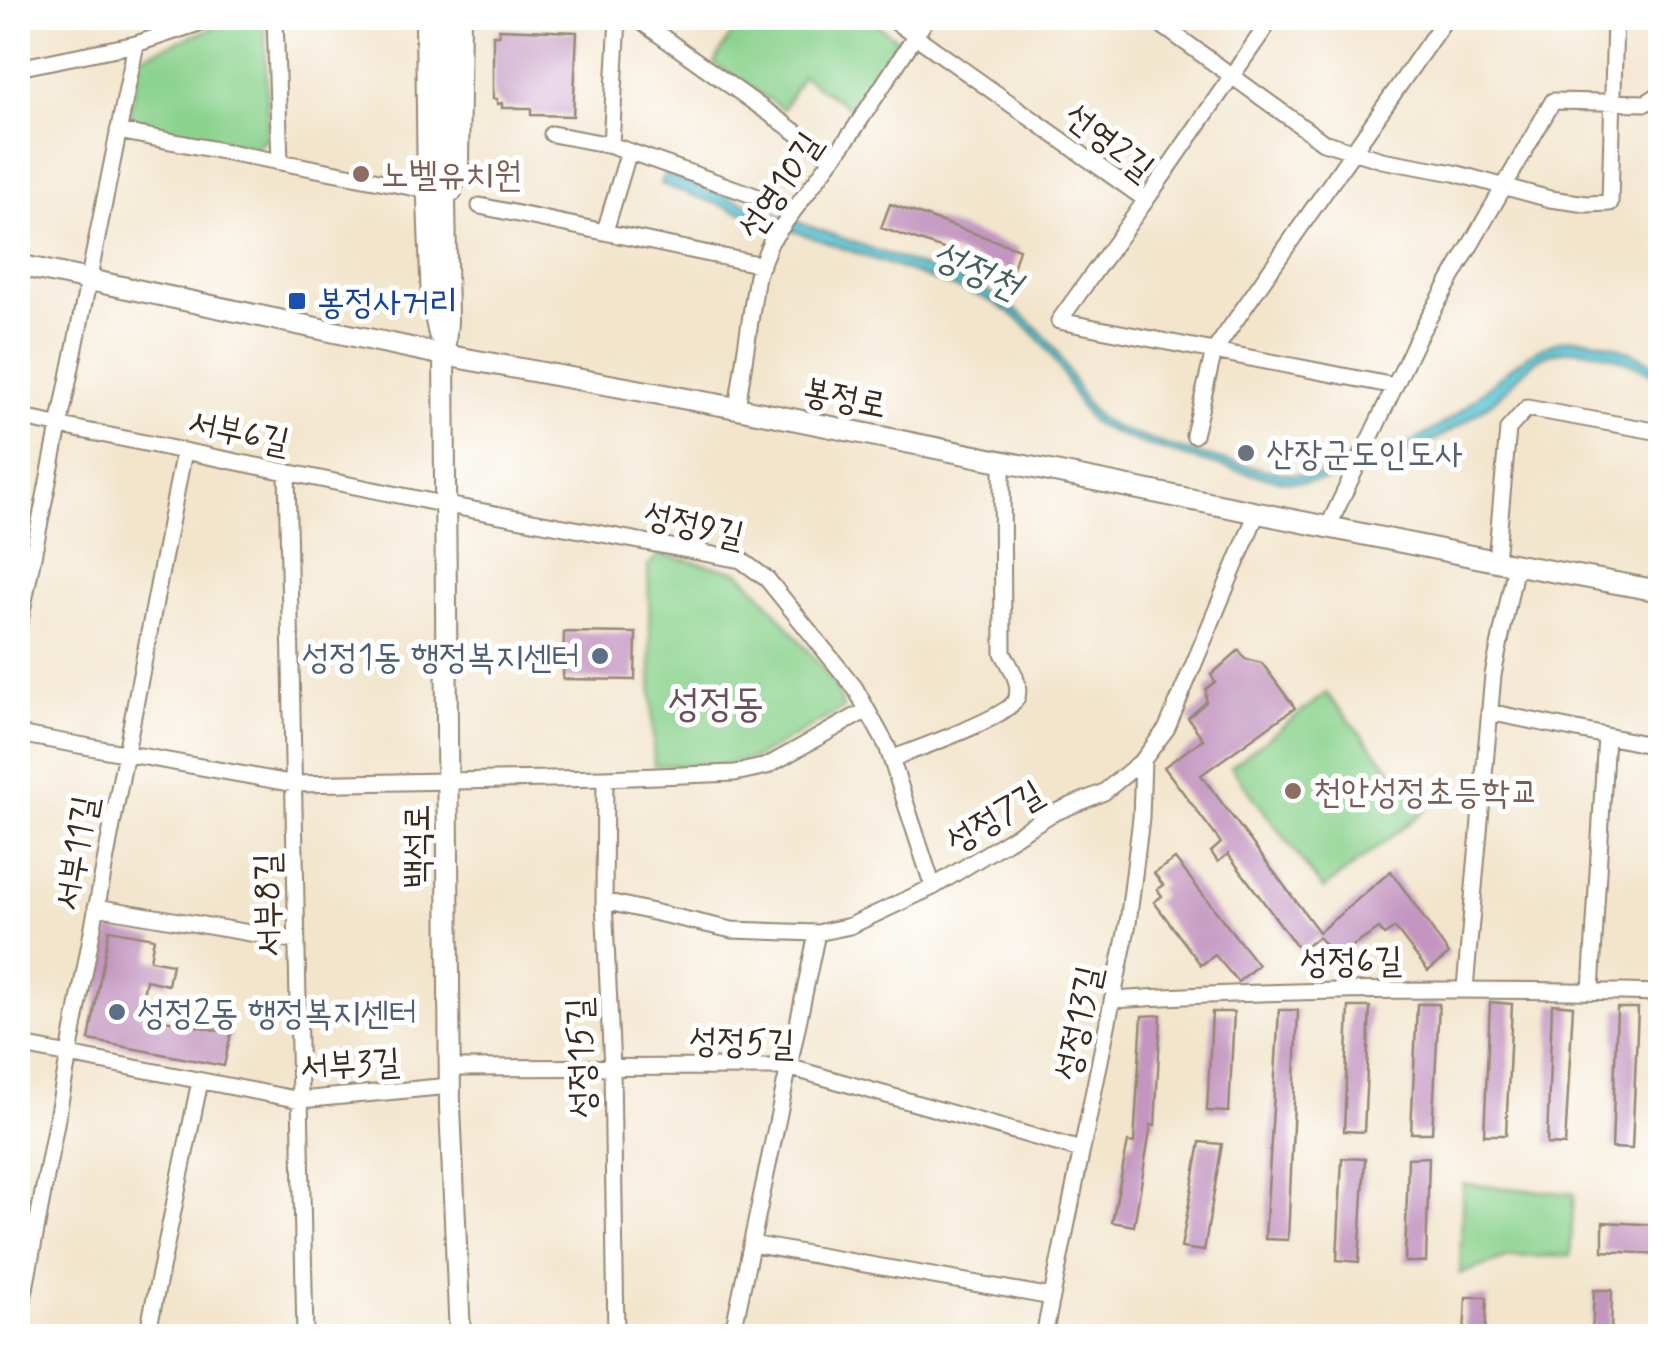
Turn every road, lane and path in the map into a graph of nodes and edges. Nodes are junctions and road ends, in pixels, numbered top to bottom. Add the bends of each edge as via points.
1 (214, 18) edge
2 (275, 18) edge
3 (412, 18) edge
4 (426, 18) edge
5 (442, 18) edge
6 (460, 18) edge
7 (618, 18) edge
8 (636, 18) edge
9 (890, 18) edge
10 (928, 18) edge
11 (1152, 18) edge
12 (1272, 18) edge
13 (1446, 18) edge
14 (1615, 18) edge
15 (914, 36) junction
16 (136, 44) junction
17 (18, 68) edge
18 (1232, 74) junction
19 (1660, 94) edge
20 (1611, 103) junction
21 (118, 131) junction
22 (552, 134) dead end
23 (611, 145) junction
24 (630, 152) junction
25 (1352, 153) junction
26 (832, 158) junction
27 (280, 162) junction
28 (1505, 186) junction
29 (431, 197) junction
30 (1146, 200) junction
31 (480, 206) dead end
32 (792, 210) junction
33 (604, 231) junction
34 (18, 265) edge
35 (762, 265) junction
36 (88, 280) junction
37 (1214, 352) junction
38 (444, 355) junction
39 (1395, 386) junction
40 (738, 408) junction
41 (18, 417) edge
42 (60, 426) junction
43 (1660, 432) edge
44 (1194, 434) dead end
45 (184, 451) junction
46 (1002, 462) junction
47 (287, 472) junction
48 (447, 505) junction
49 (1257, 513) junction
50 (1328, 527) junction
51 (1506, 563) junction
52 (1660, 590) edge
53 (18, 631) edge
54 (868, 710) junction
55 (1488, 712) junction
56 (18, 734) edge
57 (1606, 736) junction
58 (1660, 747) edge
59 (124, 754) junction
60 (891, 759) junction
61 (1143, 760) junction
62 (605, 778) junction
63 (448, 781) junction
64 (295, 784) junction
65 (933, 887) junction
66 (604, 901) junction
67 (96, 907) junction
68 (817, 934) junction
69 (298, 941) junction
70 (1465, 988) junction
71 (1591, 991) junction
72 (1660, 993) edge
73 (1112, 1000) junction
74 (18, 1045) edge
75 (70, 1055) junction
76 (788, 1067) junction
77 (612, 1068) junction
78 (450, 1077) junction
79 (200, 1080) junction
80 (300, 1100) junction
81 (1081, 1150) junction
82 (752, 1244) junction
83 (1052, 1297) junction
84 (18, 1326) edge
85 (148, 1336) edge
86 (305, 1336) edge
87 (460, 1336) edge
88 (616, 1336) edge
89 (732, 1336) edge
90 (1044, 1336) edge

1 - 16 street
2 - 27 street
3 - 29 main road via 417,181
4 - 29 main road, 백석로
5 - 29 main road, 백석로
6 - 29 main road via 458,164 454,185
7 - 23 street
8 - 26 street
9 - 15 street, 선영2길
10 - 15 street, 선영10길
11 - 18 street
12 - 18 street
13 - 25 street
14 - 20 street
15 - 26 street, 선영10길
15 - 30 street, 선영2길
16 - 17 street
16 - 21 street
18 - 25 street via 1323,142
18 - 30 street
19 - 20 street via 1646,102
20 - 28 street via 1553,101
20 - 28 street via 1610,203 1550,199
21 - 27 street
21 - 36 street
22 - 23 street
23 - 24 street
24 - 32 street
24 - 33 street
25 - 28 street
25 - 37 street
26 - 32 street, 선영10길
27 - 29 street
28 - 39 street
29 - 38 main road, 백석로 via 447,321
30 - 37 street, 선영2길 via 1060,321
31 - 33 street
32 - 35 street, 선영10길
33 - 35 street
34 - 36 main road, 봉정로
35 - 40 street, 선영10길
36 - 38 main road, 봉정로
36 - 42 street
37 - 39 street, 선영2길
37 - 44 street
38 - 40 main road, 봉정로
38 - 48 main road, 백석로
39 - 50 street
40 - 46 main road, 봉정로
41 - 42 street, 서부6길
42 - 45 street, 서부6길
42 - 53 street
43 - 51 street via 1527,408 1508,429
45 - 47 street, 서부6길
45 - 59 street, 서부11길
46 - 49 main road, 봉정로
46 - 60 street via 1003,653 1017,680 1017,697 990,718
47 - 48 street, 서부6길
47 - 64 street, 서부8길
48 - 54 street, 성정9길 via 741,560 766,579
48 - 63 main road, 백석로
49 - 50 main road, 봉정로
49 - 61 street, 성정7길 via 1166,728
50 - 51 main road, 봉정로
51 - 52 main road, 봉정로
51 - 55 street
54 - 60 street, 성정9길
54 - 62 street via 766,766
55 - 57 street
55 - 70 street
56 - 59 street
57 - 58 street
57 - 71 street
59 - 64 street
59 - 67 street, 서부11길
60 - 65 street, 성정9길
61 - 65 street, 성정7길 via 1104,792 1051,814
61 - 73 street, 성정13길 via 1128,923
62 - 63 street
62 - 66 street, 성정15길
63 - 64 street
63 - 78 main road, 백석로
64 - 69 street, 서부8길
65 - 68 street, 성정7길
66 - 68 street, 성정7길 via 732,930
66 - 77 street, 성정15길
67 - 69 street
67 - 75 street, 서부11길
68 - 76 street
69 - 80 street, 서부8길
70 - 71 street, 성정6길
70 - 73 street, 성정6길
71 - 72 street, 성정6길
73 - 81 street, 성정13길
74 - 75 street, 서부3길
75 - 79 street, 서부3길
75 - 84 street, 서부11길
76 - 77 street, 성정5길
76 - 81 street, 성정5길
76 - 82 street
77 - 78 street, 성정5길
77 - 88 street, 성정15길
78 - 80 street, 서부3길
78 - 87 main road, 백석로
79 - 80 street, 서부3길
79 - 85 street
80 - 86 street, 서부8길
81 - 83 street, 성정13길
82 - 83 street
82 - 89 street
83 - 90 street, 성정13길

